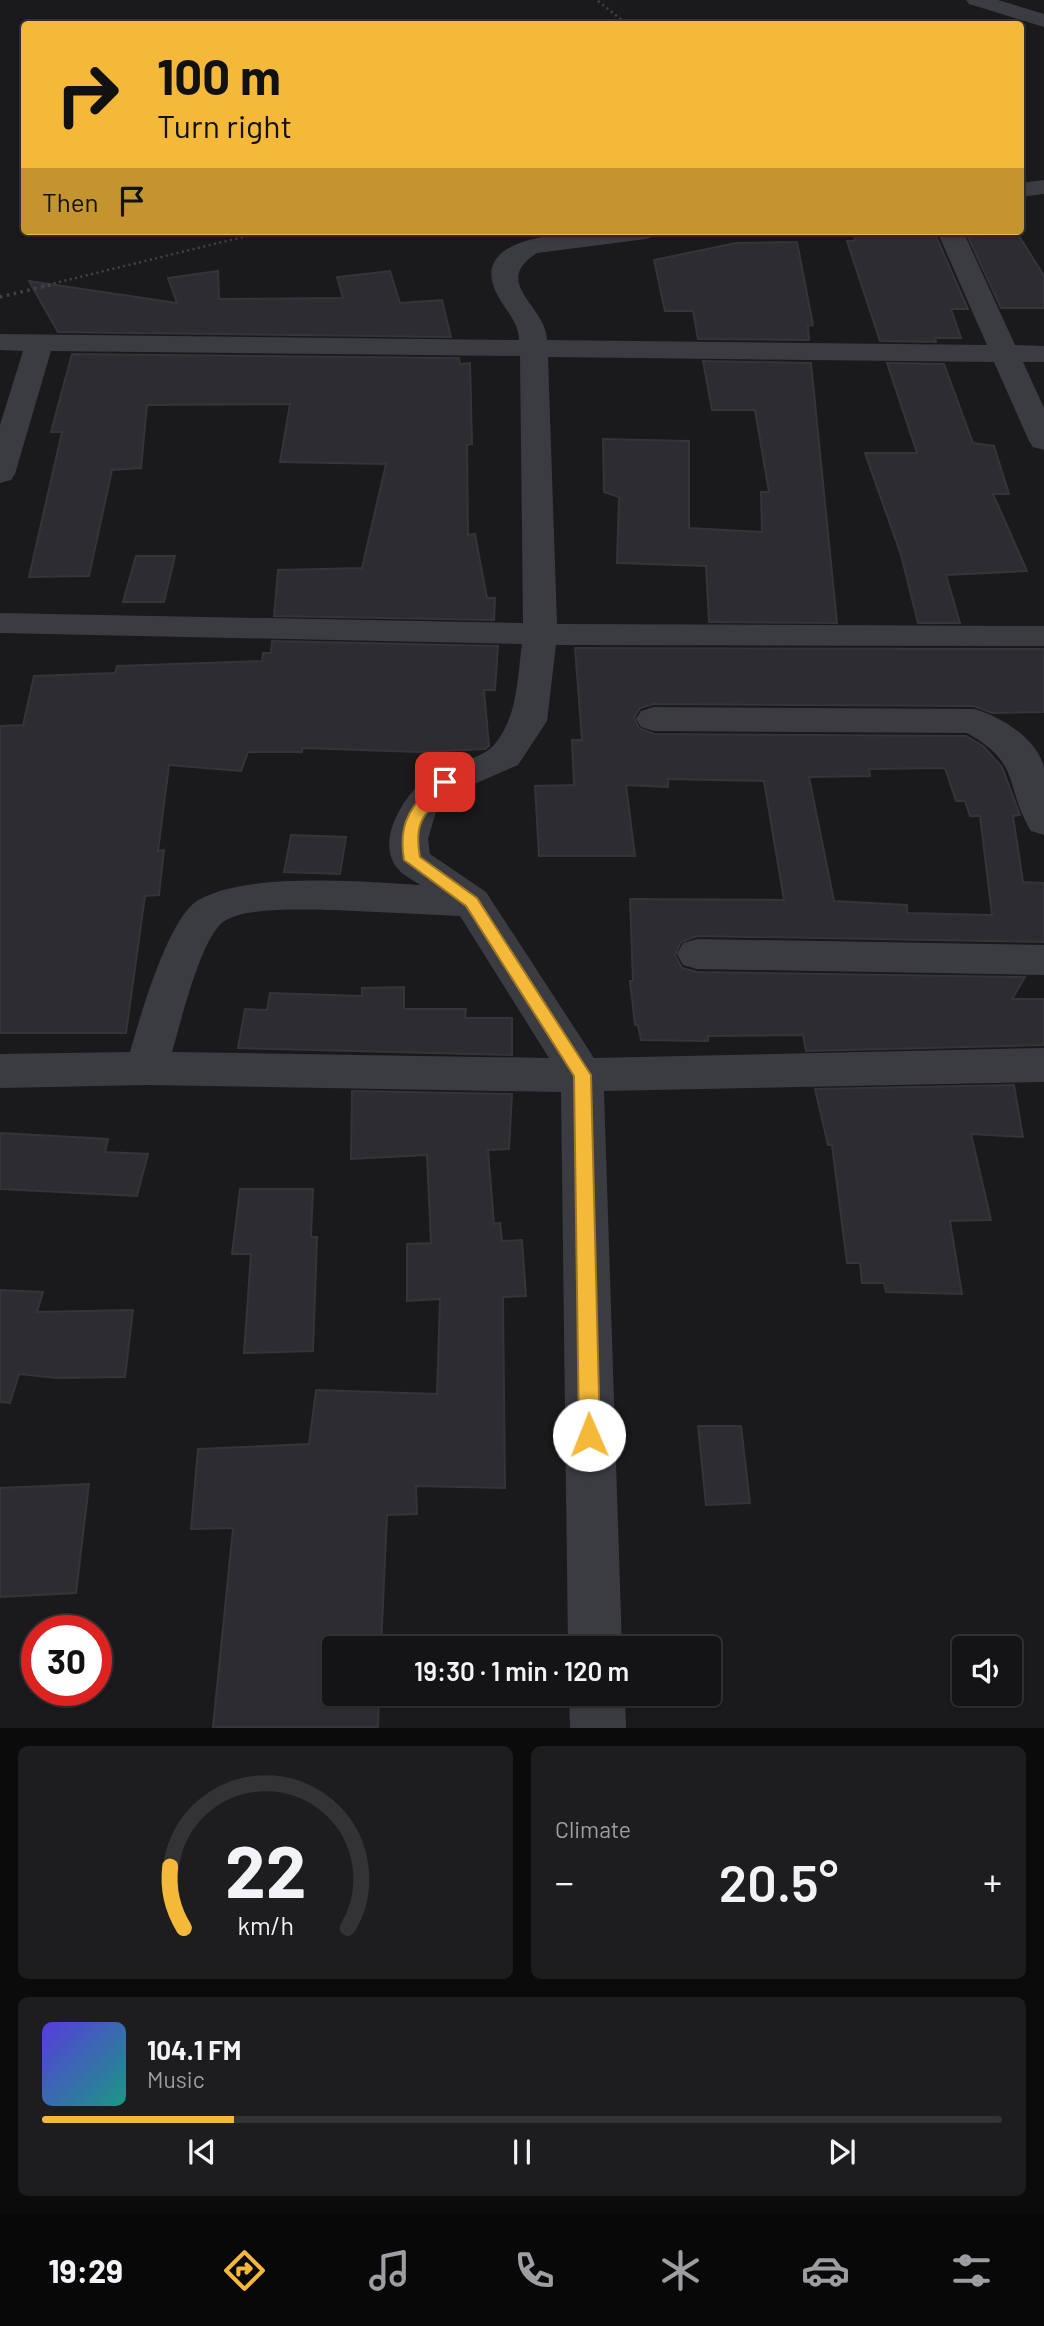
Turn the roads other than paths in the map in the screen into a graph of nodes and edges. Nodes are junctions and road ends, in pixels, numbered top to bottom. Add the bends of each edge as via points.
1 (976, 0) edge
2 (1044, 21) edge
3 (1044, 187) edge
4 (1024, 190) edge
5 (610, 235) edge
6 (952, 235) edge
7 (0, 342) edge
8 (40, 342) junction
9 (533, 346) junction
10 (1044, 354) edge
11 (1006, 355) junction
12 (1044, 441) edge
13 (0, 474) edge
14 (0, 623) edge
15 (540, 634) junction
16 (1044, 636) edge
17 (654, 719) dead end
18 (1044, 822) edge
19 (472, 902) junction
20 (696, 954) dead end
21 (1044, 960) edge
22 (1044, 1065) edge
23 (146, 1068) junction
24 (0, 1071) edge
25 (582, 1075) junction
26 (595, 1636) edge
27 (597, 1706) edge
28 (598, 1727) edge

1 - 2 street
3 - 4 street
5 - 9 street via 547,242 517,253 506,269 507,293 533,330
6 - 11 street
7 - 8 street
8 - 9 street
8 - 13 street
9 - 11 street
9 - 15 street
10 - 11 street
11 - 12 street
14 - 15 street
15 - 16 street
15 - 19 street via 529,721 519,736 505,756 445,782 421,805 412,822 412,860
17 - 18 street via 974,721 1011,743 1027,765
19 - 23 street via 301,895 225,904 209,911 186,951
19 - 25 street
20 - 21 street
22 - 25 street
23 - 24 street
23 - 25 street
25 - 26 street
27 - 28 street

